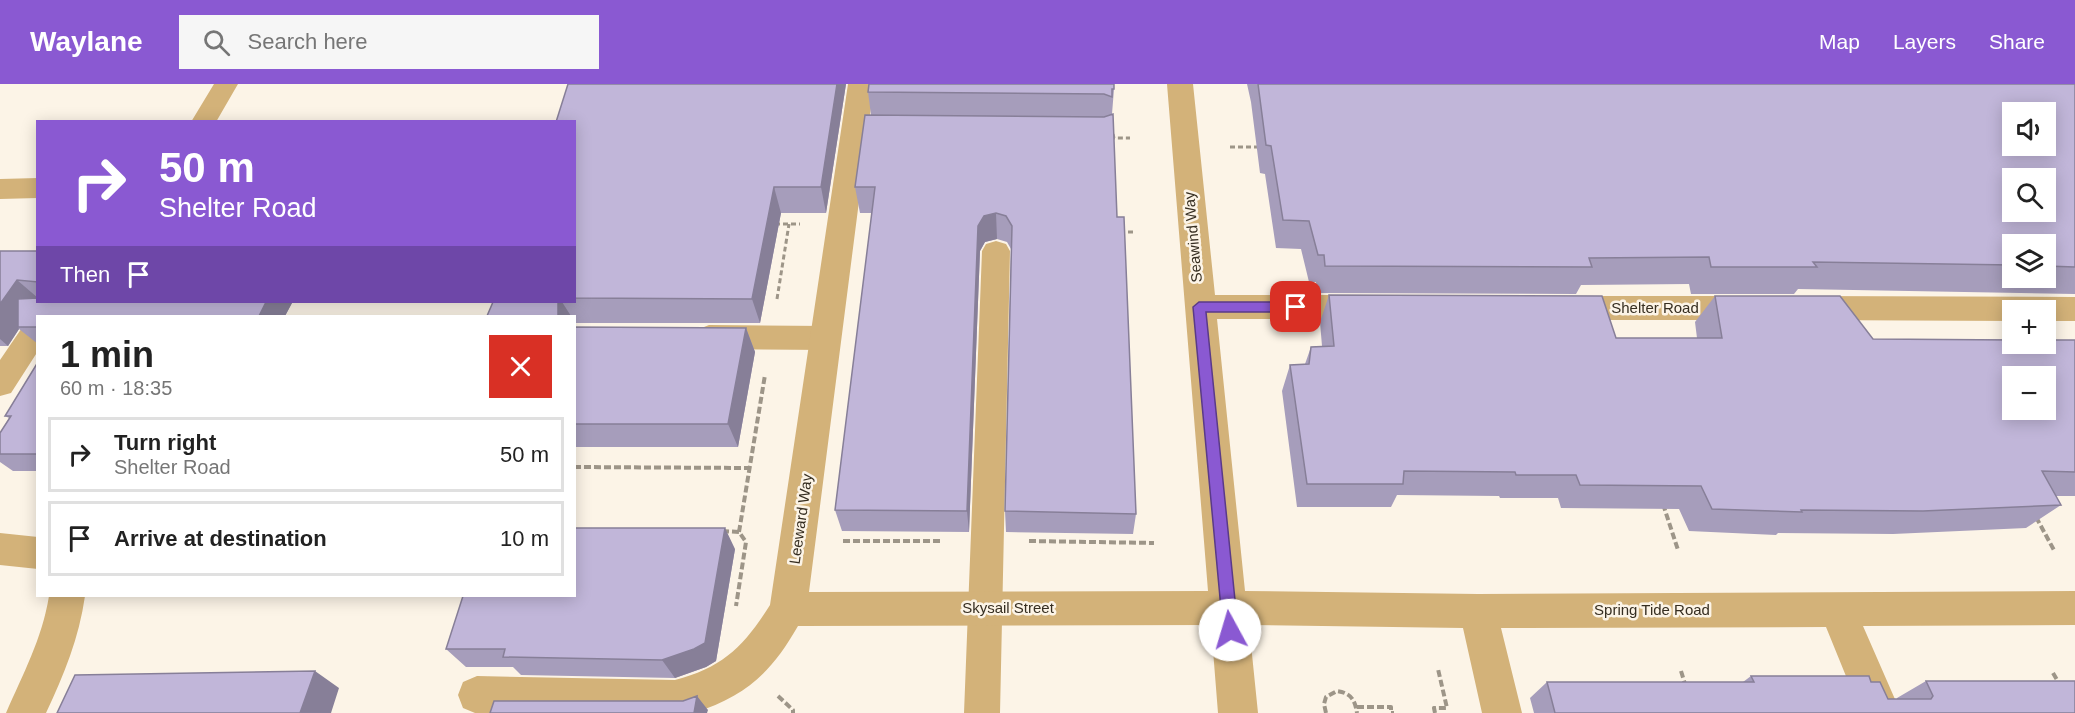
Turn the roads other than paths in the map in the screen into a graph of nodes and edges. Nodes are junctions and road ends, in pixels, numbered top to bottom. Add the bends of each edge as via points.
1 (226, 84) edge
2 (861, 84) edge
3 (1180, 84) edge
4 (204, 120) edge
5 (36, 188) edge
6 (0, 189) edge
7 (996, 251) dead end
8 (1199, 307) junction
9 (1398, 307) edge
10 (1536, 308) edge
11 (2075, 309) edge
12 (36, 331) edge
13 (678, 337) edge
14 (826, 338) junction
15 (16, 372) edge
16 (0, 549) edge
17 (36, 553) edge
18 (67, 597) edge
19 (984, 608) junction
20 (1228, 608) junction
21 (2075, 608) edge
22 (788, 609) junction
23 (1837, 609) junction
24 (1478, 611) junction
25 (477, 695) dead end
26 (26, 713) edge
27 (982, 713) edge
28 (1238, 713) edge
29 (1502, 713) edge
30 (1881, 713) edge

1 - 4 lane
2 - 14 street, Leeward Way via 867,131
3 - 8 street, Seawind Way
5 - 6 lane
7 - 19 lane
8 - 9 street
8 - 20 street, Seawind Way
10 - 11 street, Shelter Road
12 - 15 lane
13 - 14 lane
14 - 22 street, Leeward Way
16 - 17 street
18 - 26 street via 63,626
19 - 20 street, Skysail Street
19 - 22 street, Skysail Street
19 - 27 lane
20 - 24 street, Spring Tide Road
20 - 28 street, Seawind Way
21 - 23 street, Spring Tide Road
22 - 25 street, Leeward Way via 760,654 702,694 675,699
23 - 24 street, Spring Tide Road
23 - 30 street
24 - 29 street

